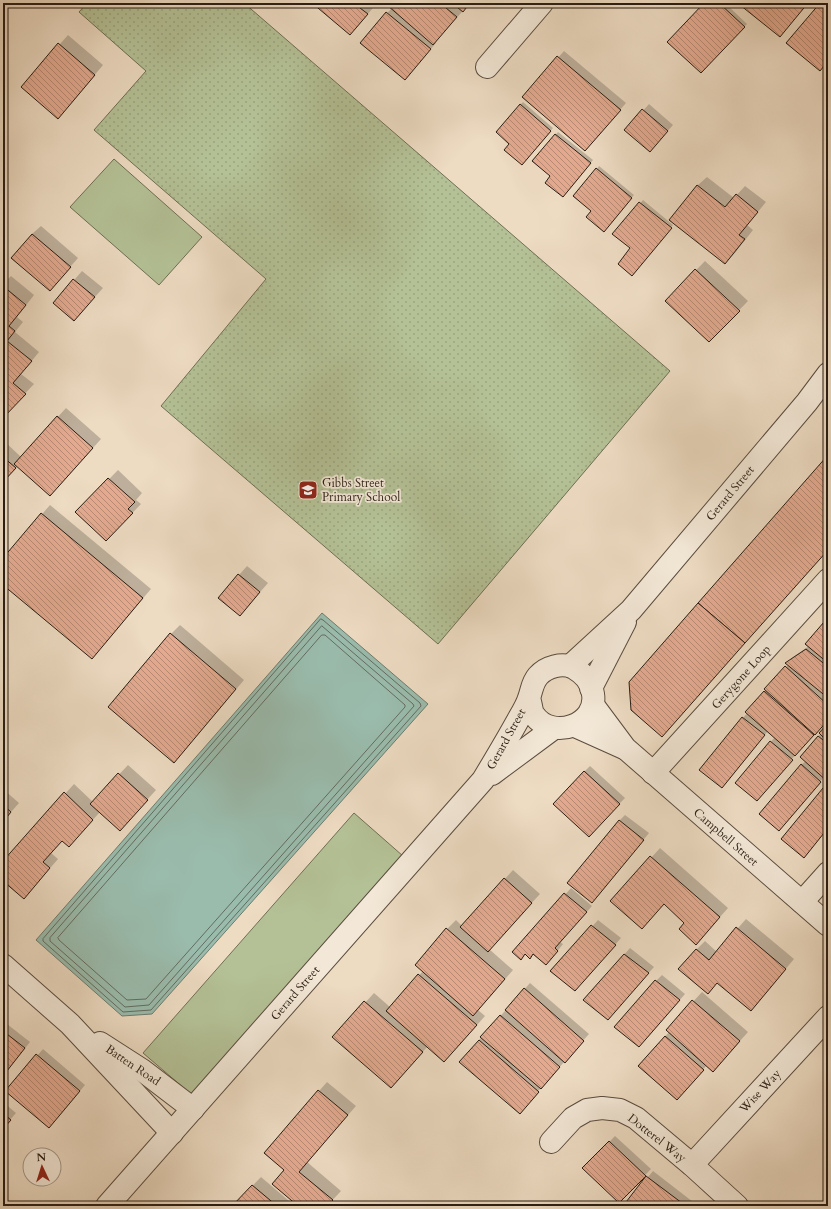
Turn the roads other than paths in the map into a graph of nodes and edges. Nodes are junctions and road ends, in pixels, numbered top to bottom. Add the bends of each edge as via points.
1 (542, 3) edge
2 (487, 66) dead end
3 (828, 374) edge
4 (828, 580) edge
5 (630, 610) junction
6 (570, 666) junction
7 (592, 696) junction
8 (529, 698) junction
9 (575, 726) junction
10 (554, 728) junction
11 (625, 748) junction
12 (654, 773) junction
13 (483, 780) junction
14 (828, 873) edge
15 (802, 902) junction
16 (828, 925) edge
17 (3, 965) edge
18 (828, 1017) edge
19 (70, 1024) junction
20 (193, 1109) junction
21 (172, 1133) junction
22 (551, 1142) dead end
23 (692, 1165) junction
24 (107, 1206) edge
25 (737, 1206) edge

1 - 2 street
3 - 5 street, Gerard Street
4 - 12 street, Gerygone Loop
5 - 6 street, Gerard Street
5 - 7 street, Gerard Street
6 - 7 street via 581,672 590,682
6 - 8 street via 557,665 543,671 536,677
7 - 9 street via 590,712
7 - 11 street, Campbell Street
8 - 10 street via 533,714 541,724
8 - 13 street, Gerard Street
9 - 10 street
9 - 11 street, Campbell Street
10 - 13 street, Gerard Street
11 - 12 street, Campbell Street
12 - 15 street, Campbell Street
13 - 20 street, Gerard Street
14 - 15 street
15 - 16 street, Campbell Street
17 - 19 street, Batten Road
18 - 23 street, Wise Way
19 - 20 street, Batten Road via 142,1070
19 - 21 street, Batten Road
20 - 21 street, Gerard Street
21 - 24 street, Gerard Street
22 - 23 street, Dotterel Way via 573,1118 586,1110 620,1110 636,1118
23 - 25 street, Dotterel Way

